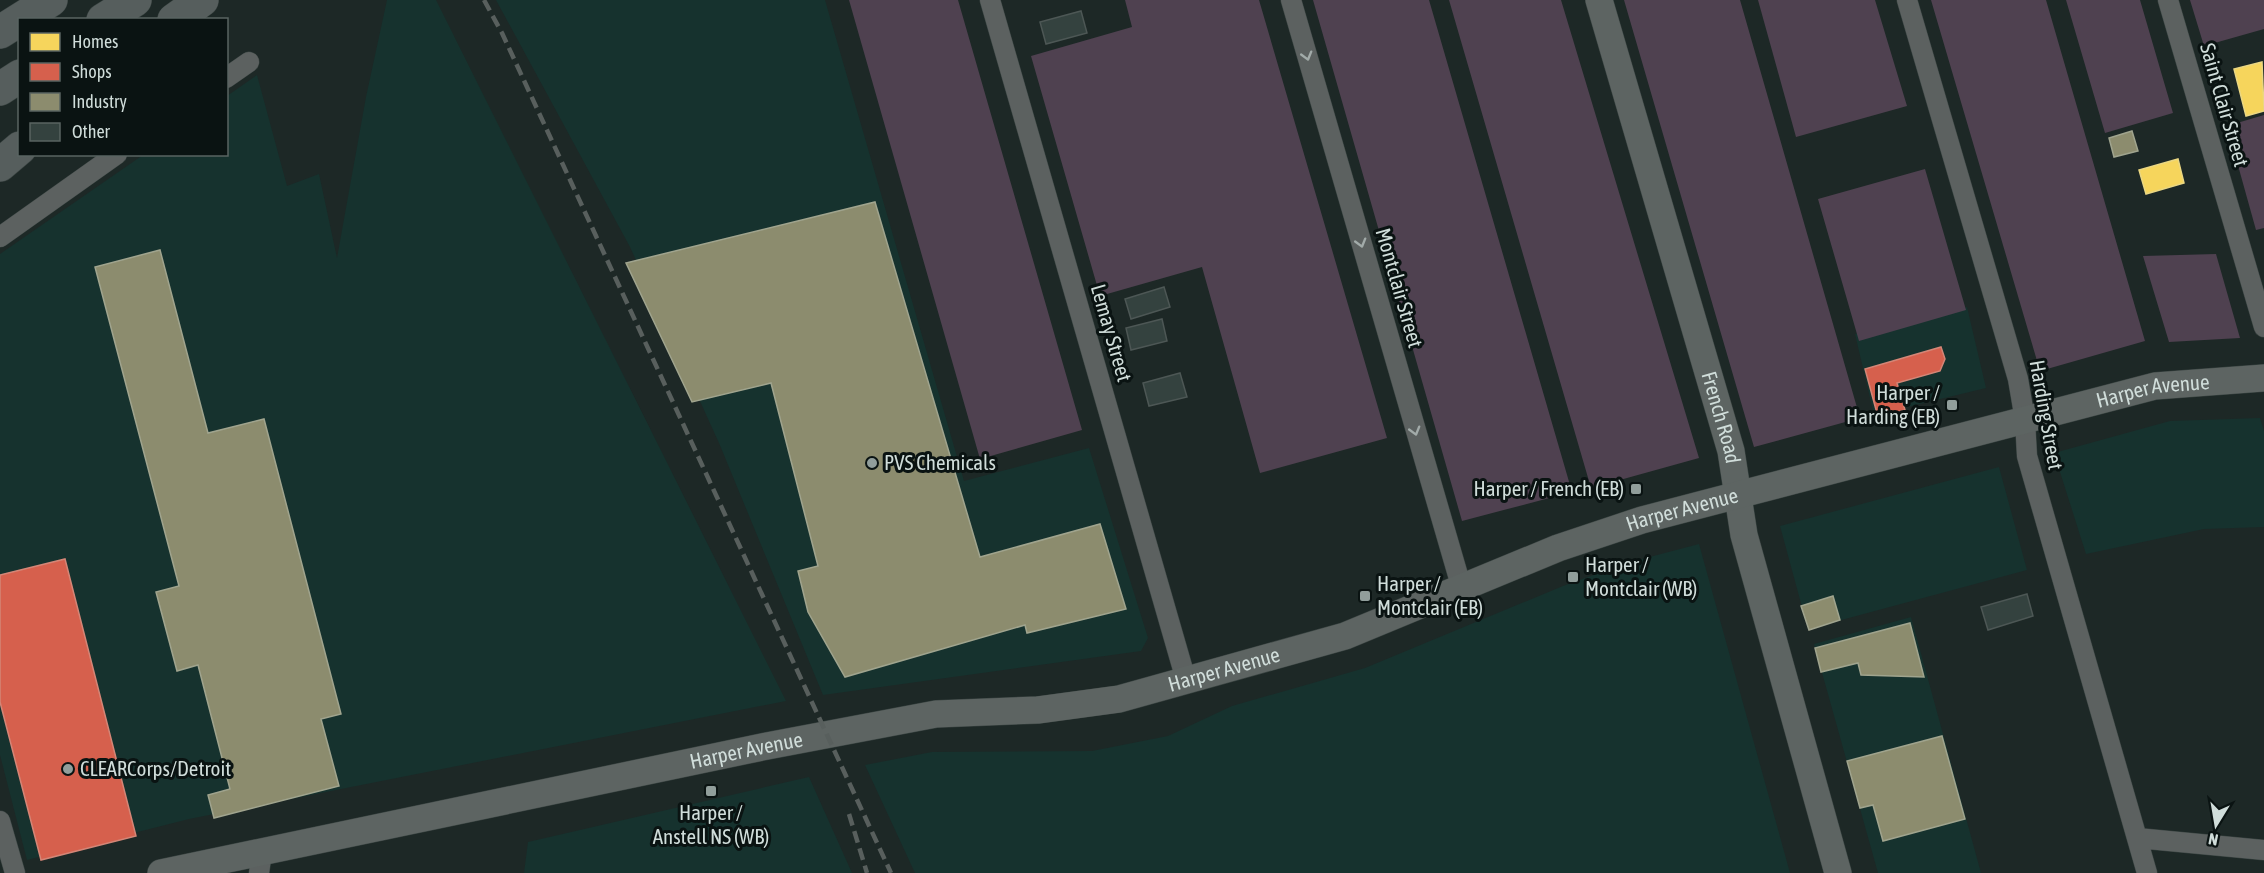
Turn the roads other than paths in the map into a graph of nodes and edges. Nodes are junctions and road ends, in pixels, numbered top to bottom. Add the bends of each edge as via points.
1 (51, 0) edge
2 (135, 0) edge
3 (202, 0) edge
4 (990, 0) edge
5 (1291, 0) edge
6 (1599, 0) edge
7 (1907, 0) edge
8 (2168, 0) edge
9 (22, 18) edge
10 (106, 18) edge
11 (177, 18) edge
12 (18, 21) edge
13 (0, 32) edge
14 (249, 62) dead end
15 (18, 76) edge
16 (228, 77) edge
17 (0, 90) edge
18 (18, 150) edge
19 (114, 156) edge
20 (0, 165) edge
21 (0, 237) edge
22 (2264, 327) edge
23 (2264, 378) edge
24 (2025, 420) junction
25 (1738, 494) junction
26 (1461, 589) junction
27 (1186, 680) junction
28 (0, 821) edge
29 (2137, 838) junction
30 (2264, 850) edge
31 (260, 862) edge
32 (15, 873) edge
33 (161, 873) edge
34 (1838, 873) edge
35 (2147, 873) edge

1 - 9 highway
2 - 10 highway
3 - 11 highway
4 - 27 street, Lemay Street
5 -> 26 street, Montclair Street
6 - 25 main road, French Road via 1731,451
7 - 24 street, Harding Street via 2018,379
8 - 22 street, Saint Clair Street
12 - 13 highway
14 - 16 street
15 - 17 highway
18 - 20 highway
19 - 21 street
23 - 24 main road, Harper Avenue via 2173,383
24 - 25 main road, Harper Avenue
24 - 29 street, Harding Street via 2027,456
25 - 26 main road, Harper Avenue via 1601,533
25 - 34 main road, French Road via 1744,535
26 - 27 main road, Harper Avenue via 1345,636
27 - 31 main road, Harper Avenue via 1084,705 936,714 767,746
28 - 32 street
29 - 30 street
29 - 35 street, Harding Street
31 - 33 main road, Harper Avenue

